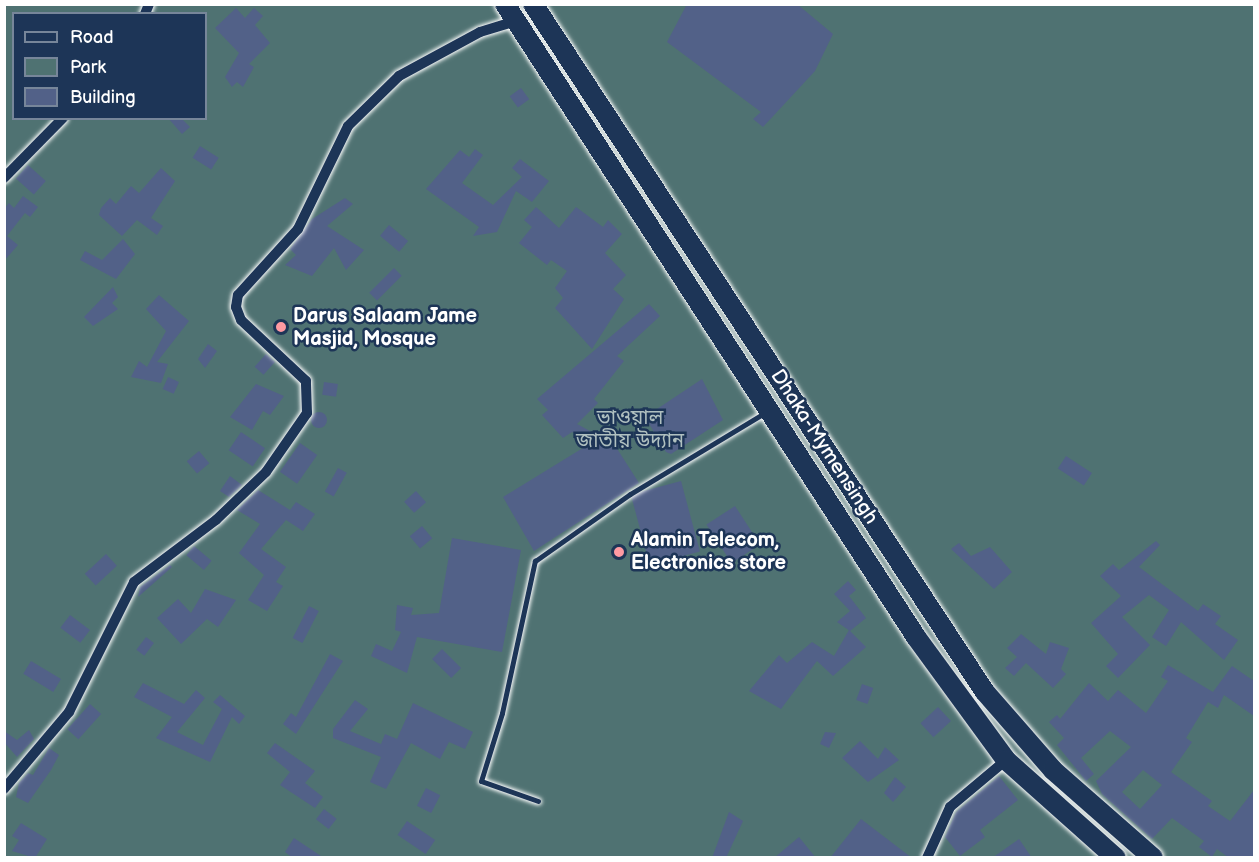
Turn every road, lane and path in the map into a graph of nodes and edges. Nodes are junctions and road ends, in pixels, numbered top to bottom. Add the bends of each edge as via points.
1 (533, 4) edge
2 (511, 13) edge
3 (61, 120) edge
4 (4, 178) edge
5 (770, 410) junction
6 (1006, 760) junction
7 (4, 789) edge
8 (538, 801) dead end
9 (927, 858) edge
10 (1116, 858) edge
11 (1153, 858) edge

1 - 11 highway, Dhaka-Mymensingh via 985,692 1053,770
2 - 5 highway, Dhaka-Mymensingh
2 - 7 street via 399,75 348,126 298,229 238,295 236,307 241,320 306,381 307,413 266,472 216,520 134,582 69,711
3 - 4 street
5 - 6 highway, Dhaka-Mymensingh via 916,637
5 - 8 lane via 630,494 535,561 502,713 481,781
6 - 9 street via 950,807
6 - 10 highway, Dhaka-Mymensingh

